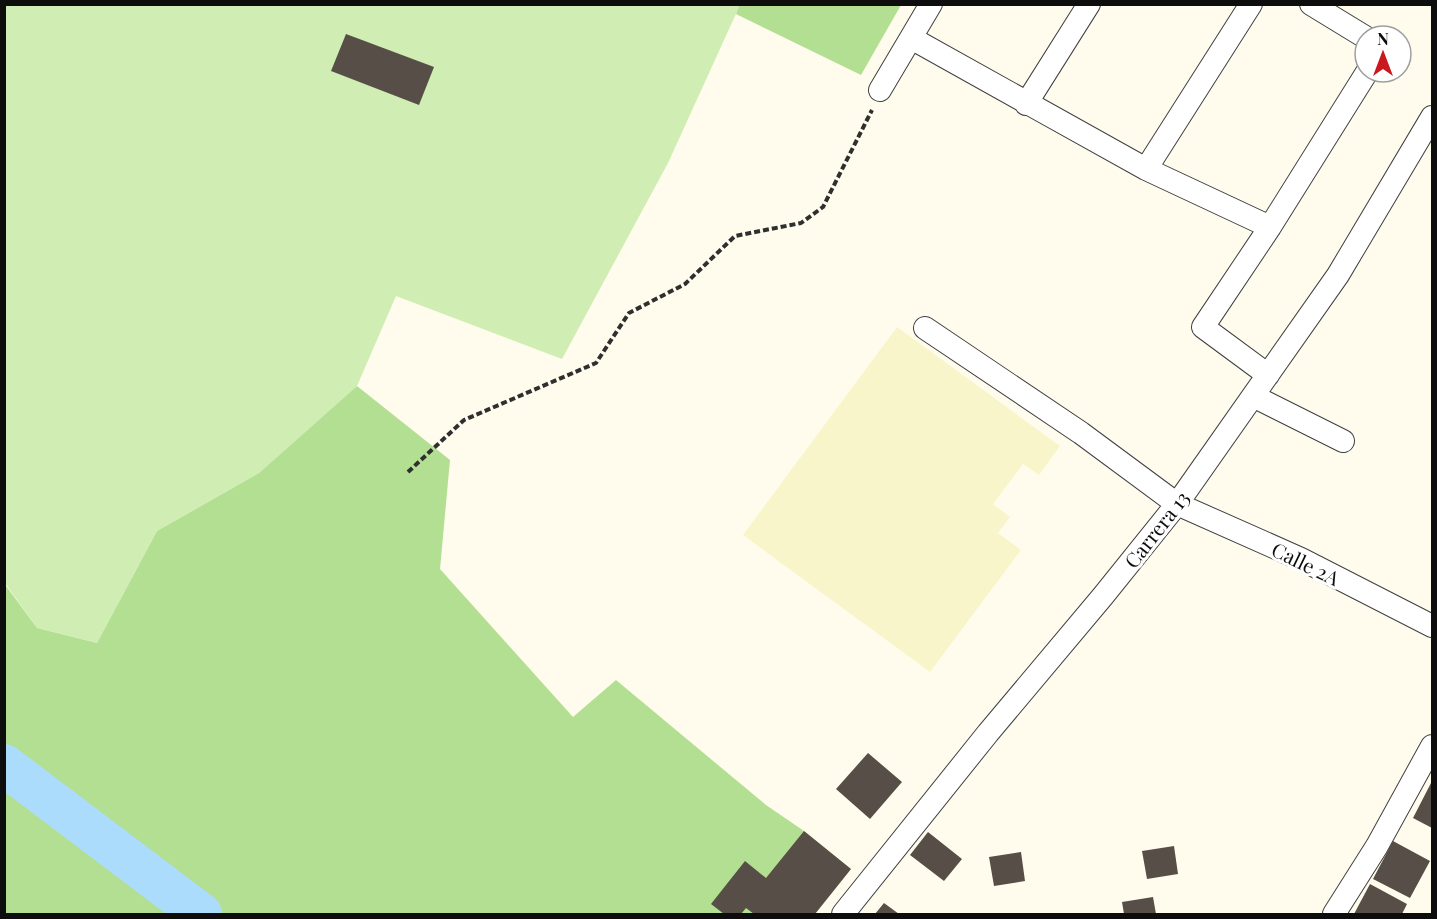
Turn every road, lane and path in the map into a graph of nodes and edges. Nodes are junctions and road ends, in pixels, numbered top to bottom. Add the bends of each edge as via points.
1 (931, 4) edge
2 (1089, 4) edge
3 (1251, 4) edge
4 (1311, 4) edge
5 (1353, 30) edge
6 (911, 38) junction
7 (1359, 84) edge
8 (880, 90) joint
9 (1026, 104) junction
10 (1432, 117) edge
11 (1146, 169) junction
12 (1270, 227) junction
13 (925, 328) dead end
14 (1268, 375) junction
15 (1253, 396) junction
16 (1343, 441) dead end
17 (408, 472) dead end
18 (1176, 504) junction
19 (1432, 626) edge
20 (1432, 746) edge
21 (843, 915) edge
22 (1334, 915) edge

1 - 6 street
2 - 9 street
3 - 11 street
4 - 5 street
6 - 8 street
6 - 9 street
7 - 12 street
8 - 17 path via 823,207 801,224 735,236 685,284 629,313 596,363 464,420
9 - 11 street
10 - 14 street, Carrera 13 via 1338,275
11 - 12 street
12 - 14 street via 1203,327
13 - 18 street, Calle 2A via 1081,433
14 - 15 street, Carrera 13
15 - 16 street
15 - 18 street, Carrera 13
18 - 19 street, Calle 2A via 1301,559
18 - 21 street, Carrera 13
20 - 22 street

